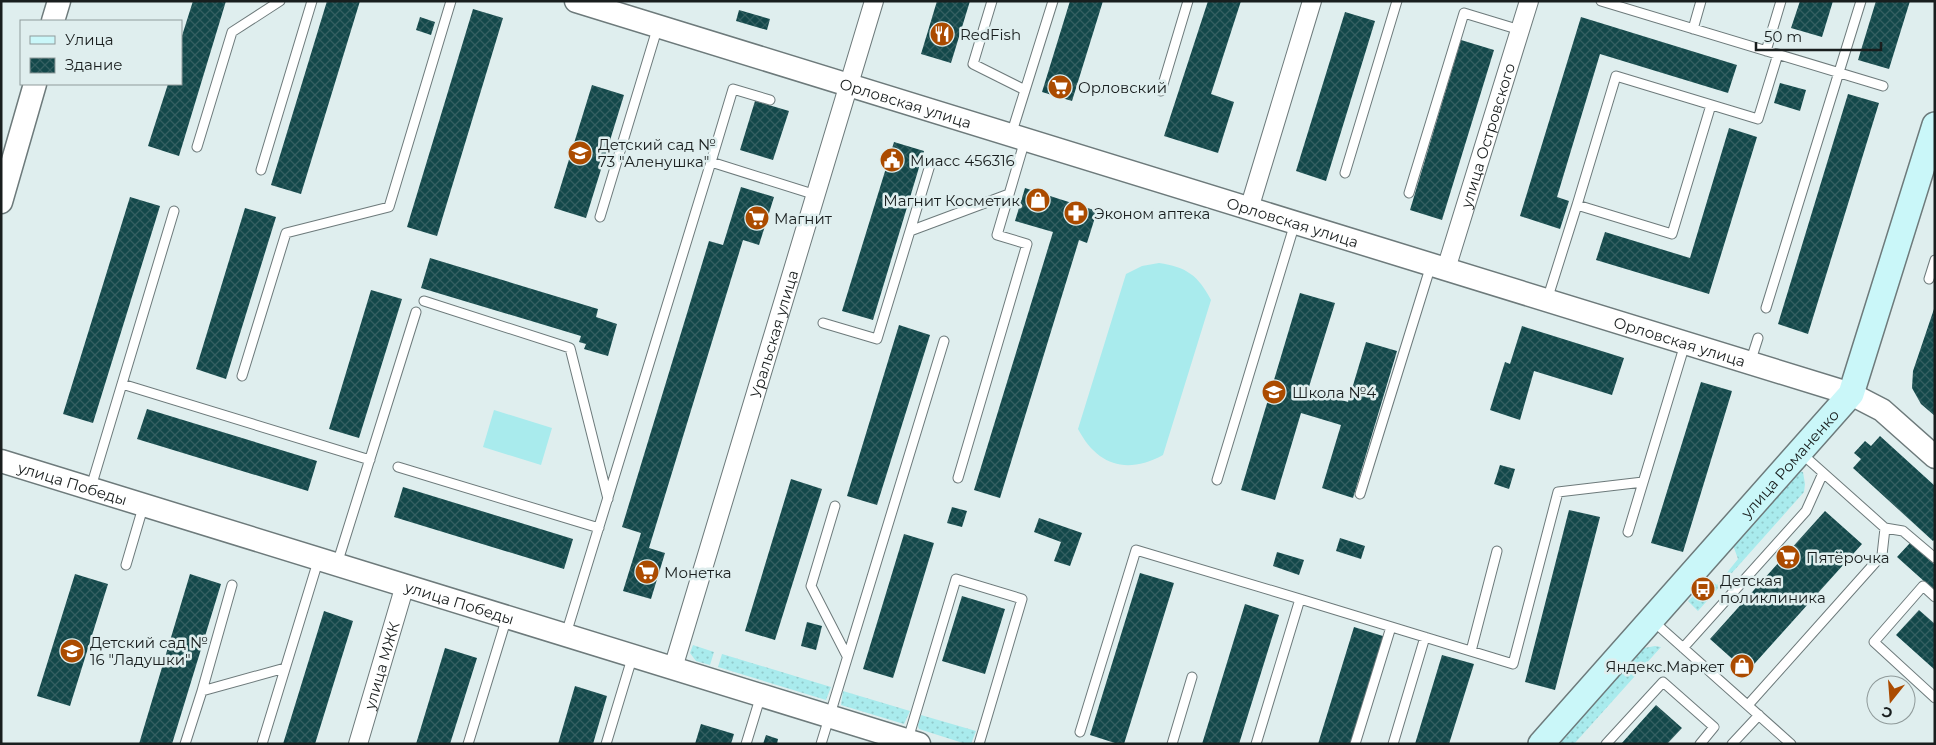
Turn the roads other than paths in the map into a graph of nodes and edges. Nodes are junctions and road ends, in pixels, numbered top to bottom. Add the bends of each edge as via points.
1 (59, 1) edge
2 (280, 1) edge
3 (312, 1) edge
4 (452, 1) edge
5 (576, 1) edge
6 (874, 1) edge
7 (992, 1) edge
8 (1053, 1) edge
9 (1188, 1) edge
10 (1312, 1) edge
11 (1397, 1) edge
12 (1529, 1) edge
13 (1602, 1) edge
14 (1638, 1) edge
15 (1702, 1) edge
16 (1780, 1) edge
17 (1861, 1) edge
18 (1635, 12) junction
19 (53, 20) edge
20 (658, 26) junction
21 (1693, 29) junction
22 (1520, 30) junction
23 (1766, 51) junction
24 (1778, 54) junction
25 (1839, 73) junction
26 (35, 85) edge
27 (849, 85) junction
28 (1883, 86) dead end
29 (1025, 90) junction
30 (1161, 91) dead end
31 (770, 100) dead end
32 (1711, 105) junction
33 (1935, 126) edge
34 (1018, 137) junction
35 (196, 147) dead end
36 (711, 162) junction
37 (930, 165) dead end
38 (261, 170) dead end
39 (1345, 174) dead end
40 (4, 179) edge
41 (1409, 193) dead end
42 (816, 194) junction
43 (1009, 194) junction
44 (1, 202) edge
45 (1577, 205) junction
46 (1249, 208) junction
47 (174, 211) dead end
48 (600, 216) dead end
49 (1296, 223) junction
50 (910, 231) junction
51 (1935, 260) edge
52 (1438, 267) junction
53 (1929, 279) dead end
54 (424, 301) dead end
55 (1547, 301) junction
56 (1766, 308) dead end
57 (416, 312) dead end
58 (824, 323) dead end
59 (1758, 338) dead end
60 (944, 341) dead end
61 (1685, 343) junction
62 (1750, 363) junction
63 (242, 376) dead end
64 (122, 384) junction
65 (1851, 394) junction
66 (1801, 453) junction
67 (1935, 456) edge
68 (370, 460) junction
69 (1, 461) edge
70 (398, 467) dead end
71 (1823, 473) junction
72 (958, 478) dead end
73 (1217, 480) dead end
74 (1643, 482) junction
75 (91, 488) junction
76 (1360, 494) dead end
77 (608, 499) junction
78 (144, 504) junction
79 (836, 506) dead end
80 (599, 528) junction
81 (1885, 528) junction
82 (1628, 532) dead end
83 (1497, 551) dead end
84 (1935, 558) edge
85 (328, 561) junction
86 (126, 565) dead end
87 (232, 585) dead end
88 (406, 585) junction
89 (1935, 597) edge
90 (1300, 599) junction
91 (507, 616) junction
92 (1652, 620) junction
93 (1391, 627) junction
94 (566, 635) junction
95 (1425, 638) junction
96 (1683, 648) junction
97 (1471, 651) junction
98 (633, 655) junction
99 (848, 656) junction
100 (285, 668) junction
101 (673, 668) junction
102 (1192, 677) dead end
103 (202, 691) junction
104 (761, 695) junction
105 (1935, 698) edge
106 (1748, 705) junction
107 (1759, 715) junction
108 (829, 716) junction
109 (1080, 732) dead end
110 (913, 742) edge
111 (185, 744) edge
112 (262, 744) edge
113 (358, 744) edge
114 (468, 744) edge
115 (606, 744) edge
116 (746, 744) edge
117 (820, 744) edge
118 (979, 744) edge
119 (1172, 744) edge
120 (1256, 744) edge
121 (1355, 744) edge
122 (1393, 744) edge
123 (1541, 744) edge
124 (1606, 744) edge
125 (1700, 744) edge
126 (1732, 744) edge
127 (1791, 744) edge

1 - 19 street
2 - 35 lane via 232,32
3 - 38 lane
4 - 63 lane via 388,207 286,234
5 - 20 street, Орловская улица via 631,14
6 - 27 street, Уральская улица
7 - 29 lane via 973,64
8 - 29 lane
9 - 30 lane
10 - 46 street
11 - 39 lane
12 - 22 street, улица Островского
13 - 18 lane
14 - 18 lane
15 - 21 lane
16 - 23 lane
17 - 25 lane
18 - 21 lane
20 - 27 street, Орловская улица
20 - 48 lane
21 - 23 lane
22 - 41 lane via 1464,13
22 - 52 street, улица Островского
23 - 24 lane
24 - 25 lane
24 - 32 lane via 1758,119
25 - 28 lane
25 - 56 lane
26 - 40 street
27 - 34 street, Орловская улица
27 - 42 street, Уральская улица
29 - 34 lane
31 - 36 lane via 733,89
32 - 45 lane via 1616,76
32 - 45 lane via 1672,234
33 - 65 main road, улица Романенко
34 - 43 lane
34 - 46 street, Орловская улица
36 - 42 lane
36 - 77 lane
37 - 50 lane
40 - 44 street
42 - 101 street, Уральская улица
43 - 50 lane
43 - 72 lane via 997,234 1027,244
45 - 55 lane
46 - 49 street, Орловская улица
47 - 64 lane
49 - 52 street, Орловская улица
49 - 73 lane
50 - 58 lane via 877,339
51 - 53 lane
52 - 55 street, Орловская улица
52 - 76 lane
54 - 77 lane via 570,348
55 - 61 street, Орловская улица
57 - 68 lane
59 - 62 lane
60 - 99 lane
61 - 62 street, Орловская улица
61 - 74 lane
62 - 65 street, Орловская улица
64 - 68 lane
64 - 75 lane
65 - 66 main road, улица Романенко
65 - 67 street, Орловская улица via 1882,410
66 - 71 lane
66 - 92 main road, улица Романенко
68 - 85 lane
69 - 75 street, улица Победы
70 - 80 lane
71 - 81 lane
71 - 96 lane via 1806,510
74 - 82 lane
74 - 97 lane via 1558,492 1513,664
75 - 78 street, улица Победы
77 - 80 lane
78 - 85 street, улица Победы
78 - 86 lane
79 - 99 lane via 811,586
80 - 94 lane
81 - 84 lane via 1903,531
81 - 106 lane via 1882,554
83 - 97 lane
85 - 88 street, улица Победы
85 - 100 lane
87 - 103 lane
88 - 91 street, улица Победы
88 - 113 street, улица МЖК
89 - 105 lane via 1923,586 1874,642
90 - 93 lane
90 - 109 lane via 1136,550
90 - 120 lane
91 - 94 street, улица Победы
91 - 114 lane
92 - 96 lane
92 - 123 main road, улица Романенко
93 - 95 lane
93 - 121 lane
94 - 98 street, улица Победы
95 - 97 lane
95 - 122 lane
96 - 106 lane
98 - 101 street, улица Победы
98 - 115 lane
99 - 108 lane
100 - 103 lane
100 - 112 lane
101 - 104 street, улица Победы
102 - 119 lane
103 - 111 lane
104 - 108 street, улица Победы
104 - 116 lane
106 - 107 lane
107 - 126 lane
107 - 127 lane
108 - 110 street, улица Победы
108 - 117 lane
110 - 118 lane via 956,579 1022,599
124 - 125 lane via 1663,682 1714,727

